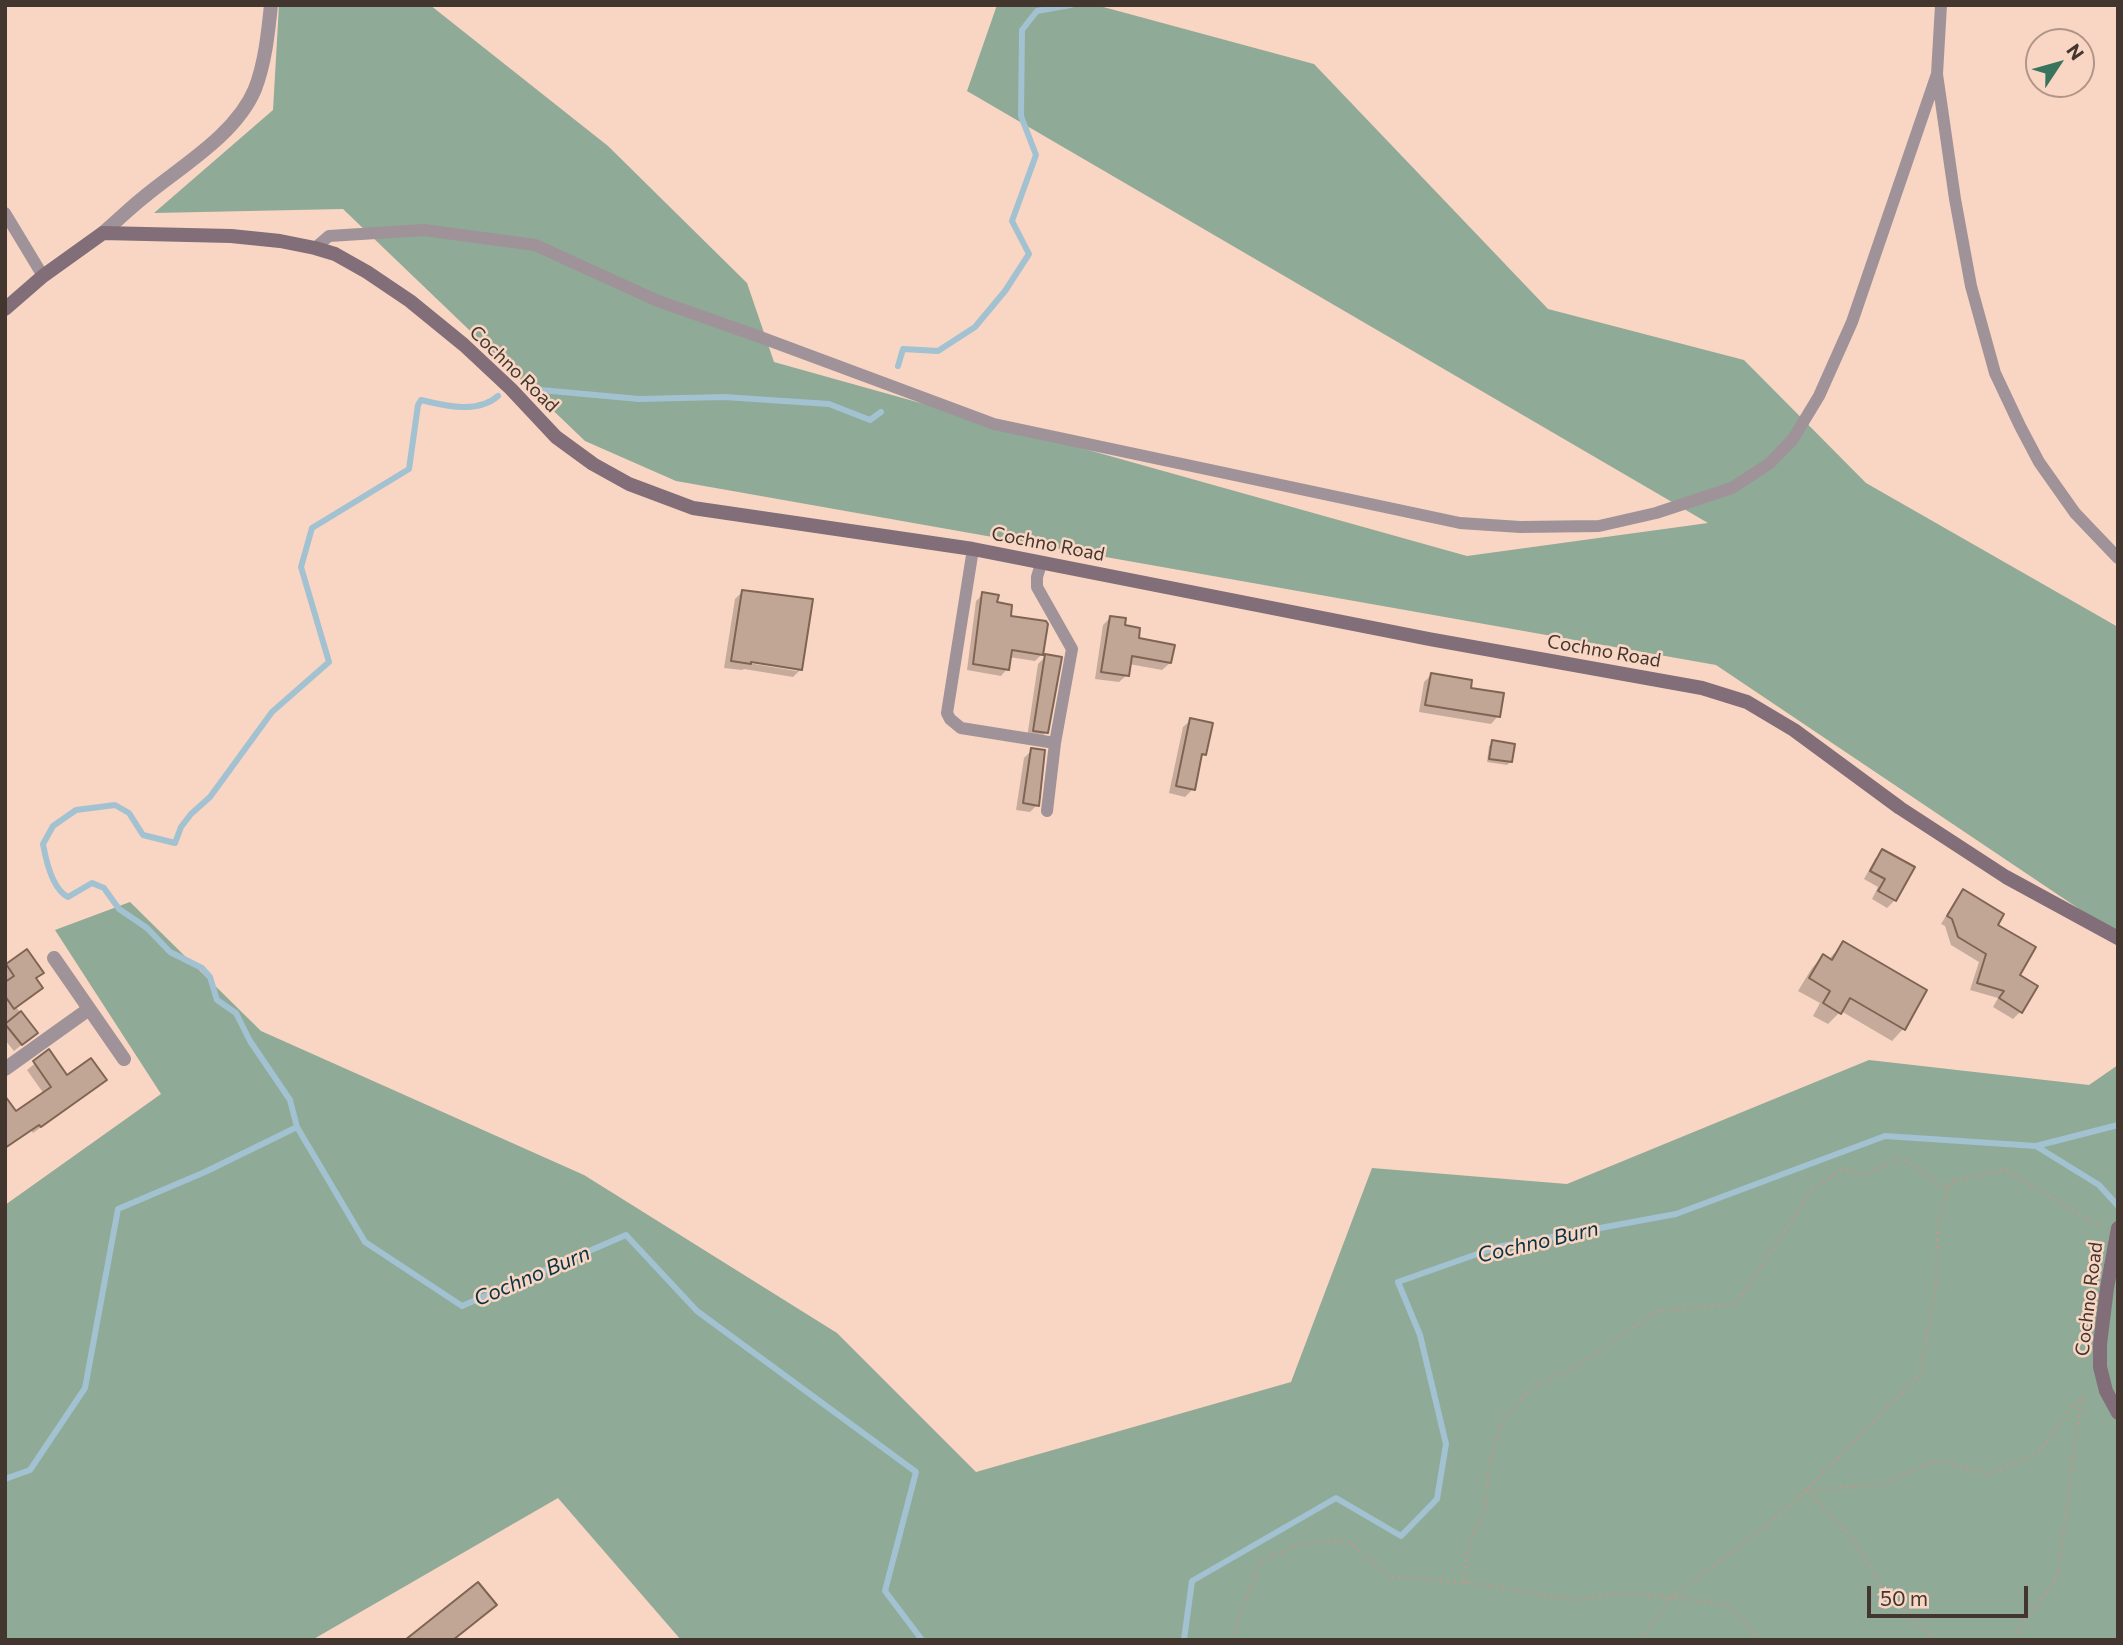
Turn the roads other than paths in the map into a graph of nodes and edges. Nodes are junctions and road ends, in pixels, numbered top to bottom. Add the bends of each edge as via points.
1 (271, 5) edge
2 (1941, 5) edge
3 (1937, 74) junction
4 (5, 213) edge
5 (103, 233) junction
6 (315, 248) junction
7 (43, 276) junction
8 (5, 309) edge
9 (973, 549) junction
10 (2118, 558) edge
11 (1041, 564) junction
12 (1055, 743) junction
13 (1047, 811) dead end
14 (2118, 938) edge
15 (54, 958) dead end
16 (89, 1009) junction
17 (124, 1059) dead end
18 (5, 1069) edge
19 (2117, 1229) edge
20 (2118, 1413) edge

1 - 5 street via 262,67 242,110 207,148
2 - 3 lane
3 - 6 lane via 1852,322 1819,397 1793,439 1770,463 1732,488 1599,526 1460,523 994,424 658,301 535,245 424,230 328,236
3 - 10 lane via 1971,286 1995,373 2039,461 2075,513
4 - 7 lane
5 - 6 street, Cochno Road via 231,236
5 - 7 street
6 - 9 street, Cochno Road via 335,254 410,301 464,345 556,437 629,484 693,508
7 - 8 street
9 - 11 street, Cochno Road
9 - 12 lane via 947,713 961,728
11 - 12 lane via 1037,587 1072,649
11 - 14 street, Cochno Road via 1702,688 1747,702 2006,877
12 - 13 lane
15 - 16 street
16 - 17 street
16 - 18 street
19 - 20 street, Cochno Road via 2100,1367

